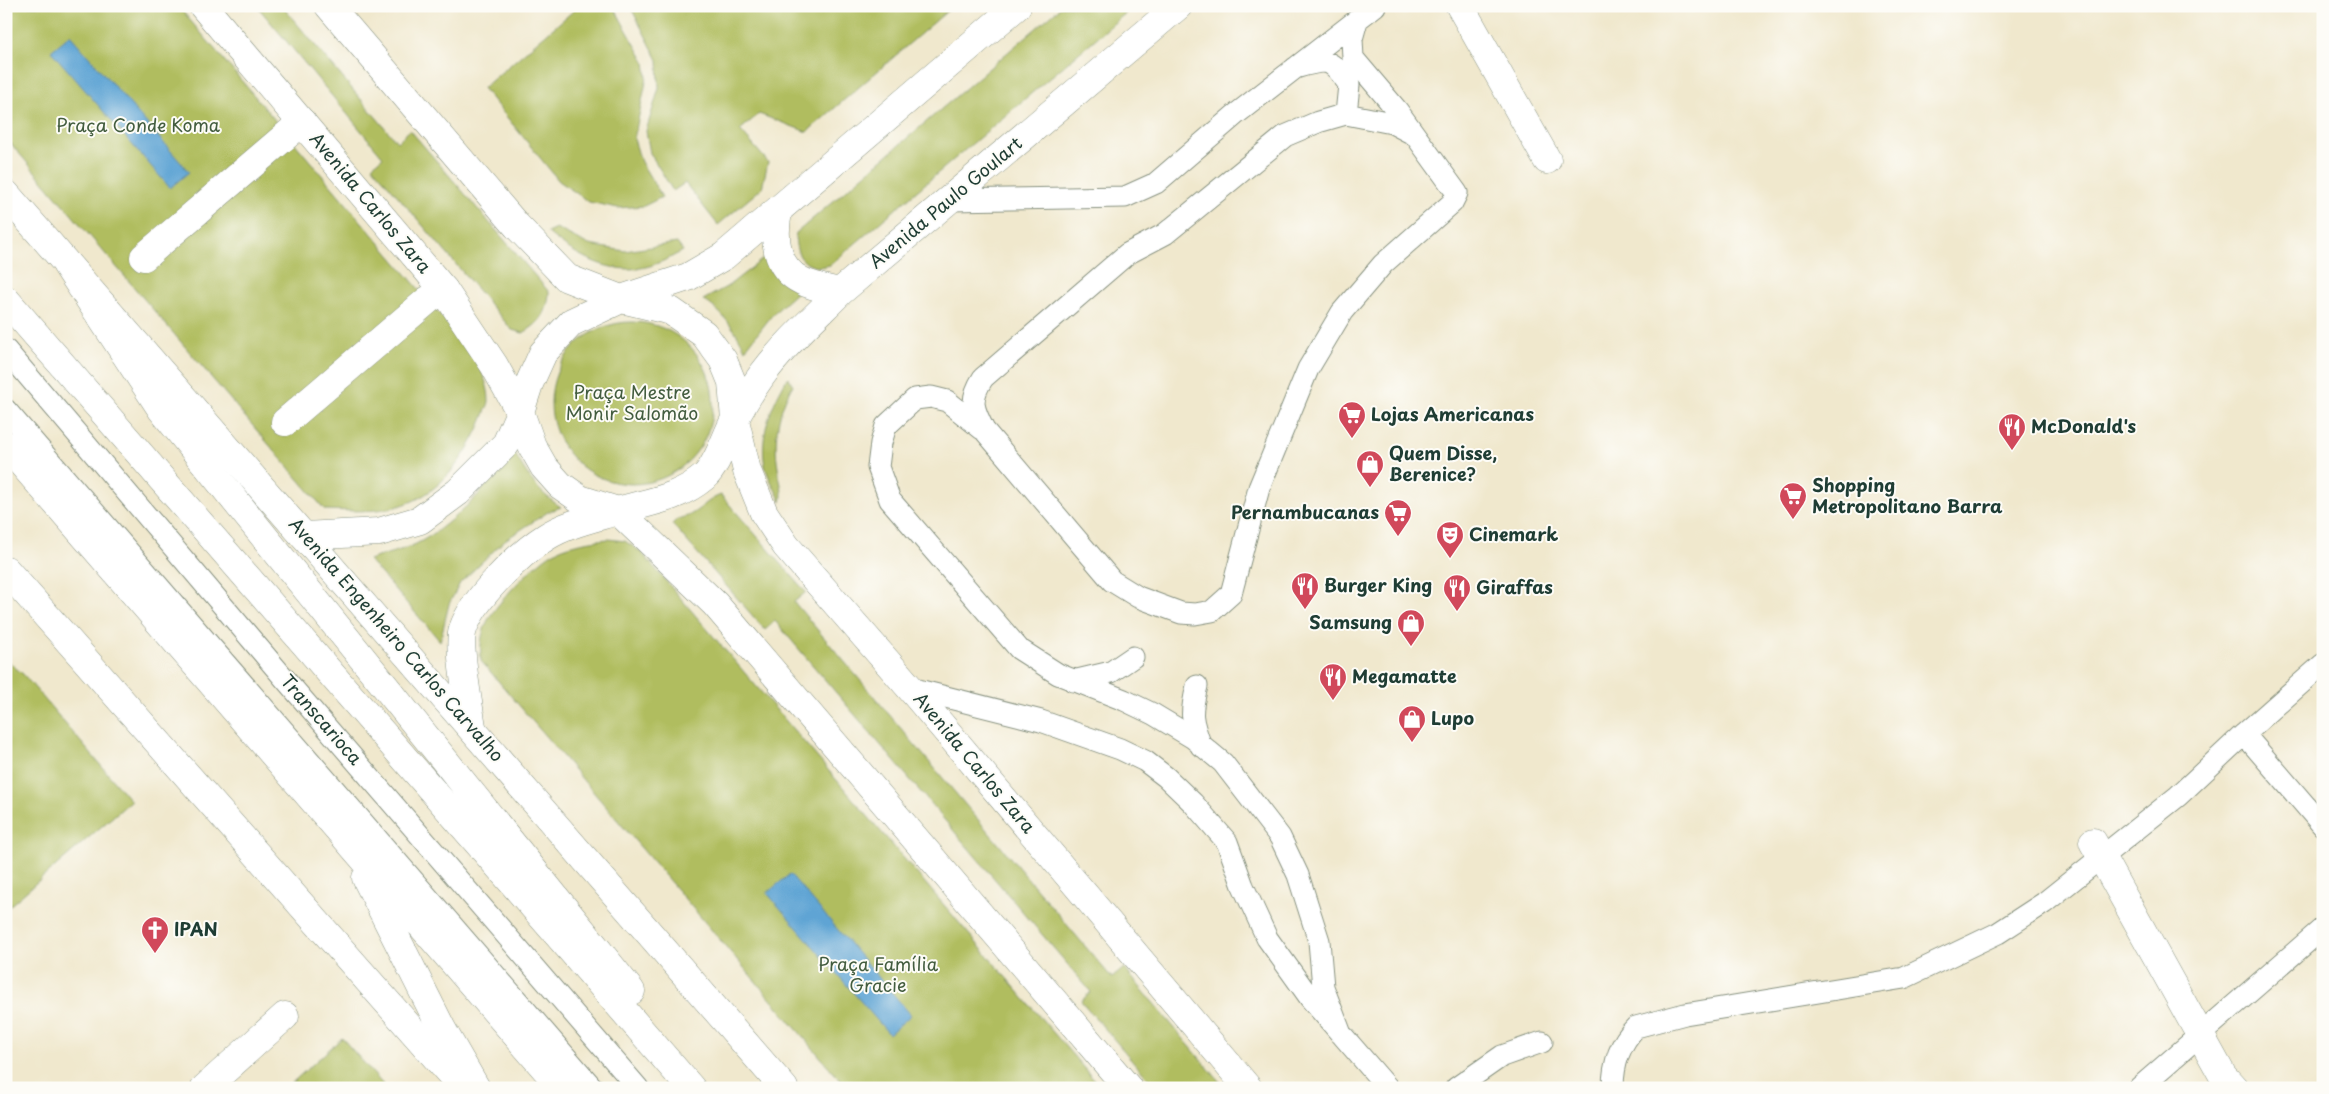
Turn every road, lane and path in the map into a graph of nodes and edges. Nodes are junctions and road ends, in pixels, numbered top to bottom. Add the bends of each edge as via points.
1 (203, 6) edge
2 (329, 6) edge
3 (1017, 6) edge
4 (1178, 6) edge
5 (1375, 6) edge
6 (1460, 6) edge
7 (1357, 21) junction
8 (1294, 68) junction
9 (1346, 114) junction
10 (302, 122) junction
11 (1415, 135) junction
12 (1547, 160) dead end
13 (6, 194) edge
14 (950, 200) junction
15 (778, 212) junction
16 (144, 257) dead end
17 (66, 264) junction
18 (444, 290) junction
19 (840, 292) junction
20 (621, 299) junction
21 (6, 300) edge
22 (6, 350) edge
23 (6, 410) edge
24 (520, 412) junction
25 (735, 420) junction
26 (285, 422) dead end
27 (984, 430) junction
28 (6, 446) edge
29 (618, 511) junction
30 (304, 536) junction
31 (7, 572) edge
32 (1133, 657) dead end
33 (2323, 664) edge
34 (1073, 681) junction
35 (1197, 686) dead end
36 (910, 688) junction
37 (472, 727) junction
38 (2244, 734) junction
39 (1201, 746) junction
40 (326, 813) junction
41 (2323, 826) edge
42 (2097, 850) junction
43 (2323, 928) edge
44 (285, 1016) dead end
45 (1341, 1034) junction
46 (2200, 1035) junction
47 (1542, 1042) dead end
48 (205, 1088) edge
49 (463, 1088) edge
50 (476, 1088) edge
51 (562, 1088) edge
52 (593, 1088) edge
53 (638, 1088) edge
54 (691, 1088) edge
55 (695, 1088) edge
56 (784, 1088) edge
57 (1128, 1088) edge
58 (1248, 1088) edge
59 (1388, 1088) edge
60 (1456, 1088) edge
61 (1613, 1088) edge
62 (2139, 1088) edge
63 (2234, 1088) edge

1 - 10 main road, Avenida Carlos Zara
2 - 20 main road via 517,226 567,278
3 - 15 main road
4 - 14 main road, Avenida Paulo Goulart
5 - 7 lane
6 - 12 main road
7 - 8 lane
7 - 11 lane via 1352,39 1353,58
8 - 9 lane via 1315,62 1328,62 1338,68 1349,85
8 - 14 lane via 1156,183 1125,197
9 - 11 lane via 1392,123
9 - 27 lane via 1285,136 1165,234 1127,254 983,378 972,400
10 - 16 main road
10 - 18 main road, Avenida Carlos Zara
11 - 27 lane via 1456,190 1454,199 1383,264 1342,312 1308,369 1259,488 1231,594 1212,611 1181,613 1138,597 1112,581
13 - 17 main road, Avenida Engenheiro Carlos Carvalho
14 - 19 main road, Avenida Paulo Goulart
15 - 19 main road via 774,231 777,250 785,267 800,281
15 - 20 main road via 724,256 688,277
17 - 30 main road, Avenida Engenheiro Carlos Carvalho
17 - 55 main road via 162,410 670,1040
18 - 24 main road, Avenida Carlos Zara via 494,365
18 - 26 main road via 428,300
19 - 25 main road, Avenida Paulo Goulart via 793,338 761,376
20 - 24 main road via 572,322 543,353
20 - 25 main road, Avenida Carlos Zara via 671,311 704,334 723,360 732,382
21 - 54 main road
22 - 53 lane, Transcarioca
23 - 52 lane, Transcarioca
24 - 29 main road, Avenida Carlos Zara via 532,446 560,485 580,499
24 - 30 main road via 506,444 458,492 420,520 379,532
25 - 29 main road, Avenida Paulo Goulart via 706,476 673,496
25 - 36 main road, Avenida Carlos Zara via 747,471 764,513 786,546
27 - 34 lane via 947,401 931,397 915,399 886,426 878,467 890,500 1020,649
28 - 40 main road
29 - 37 main road via 546,537 513,564 474,607 462,630
29 - 57 main road via 715,604
30 - 37 main road, Avenida Engenheiro Carlos Carvalho
31 - 49 main road
32 - 34 lane via 1111,672
33 - 38 lane
34 - 39 lane via 1153,714
35 - 39 lane via 1191,720
36 - 45 lane via 1020,715 1145,760 1193,803 1228,842 1243,886 1267,938 1310,998
36 - 58 main road, Avenida Carlos Zara
37 - 56 main road, Avenida Engenheiro Carlos Carvalho
38 - 41 lane
38 - 42 lane via 2178,796
39 - 45 lane via 1223,763 1280,837 1309,906 1319,941 1322,987
40 - 50 main road via 375,892 442,1029
40 - 51 main road
42 - 46 main road
42 - 61 lane via 2044,903 1998,933 1904,978 1685,1014 1636,1027 1615,1061
43 - 46 lane
44 - 48 main road
45 - 59 lane
46 - 62 lane
46 - 63 main road via 2222,1076
47 - 60 lane via 1502,1056

